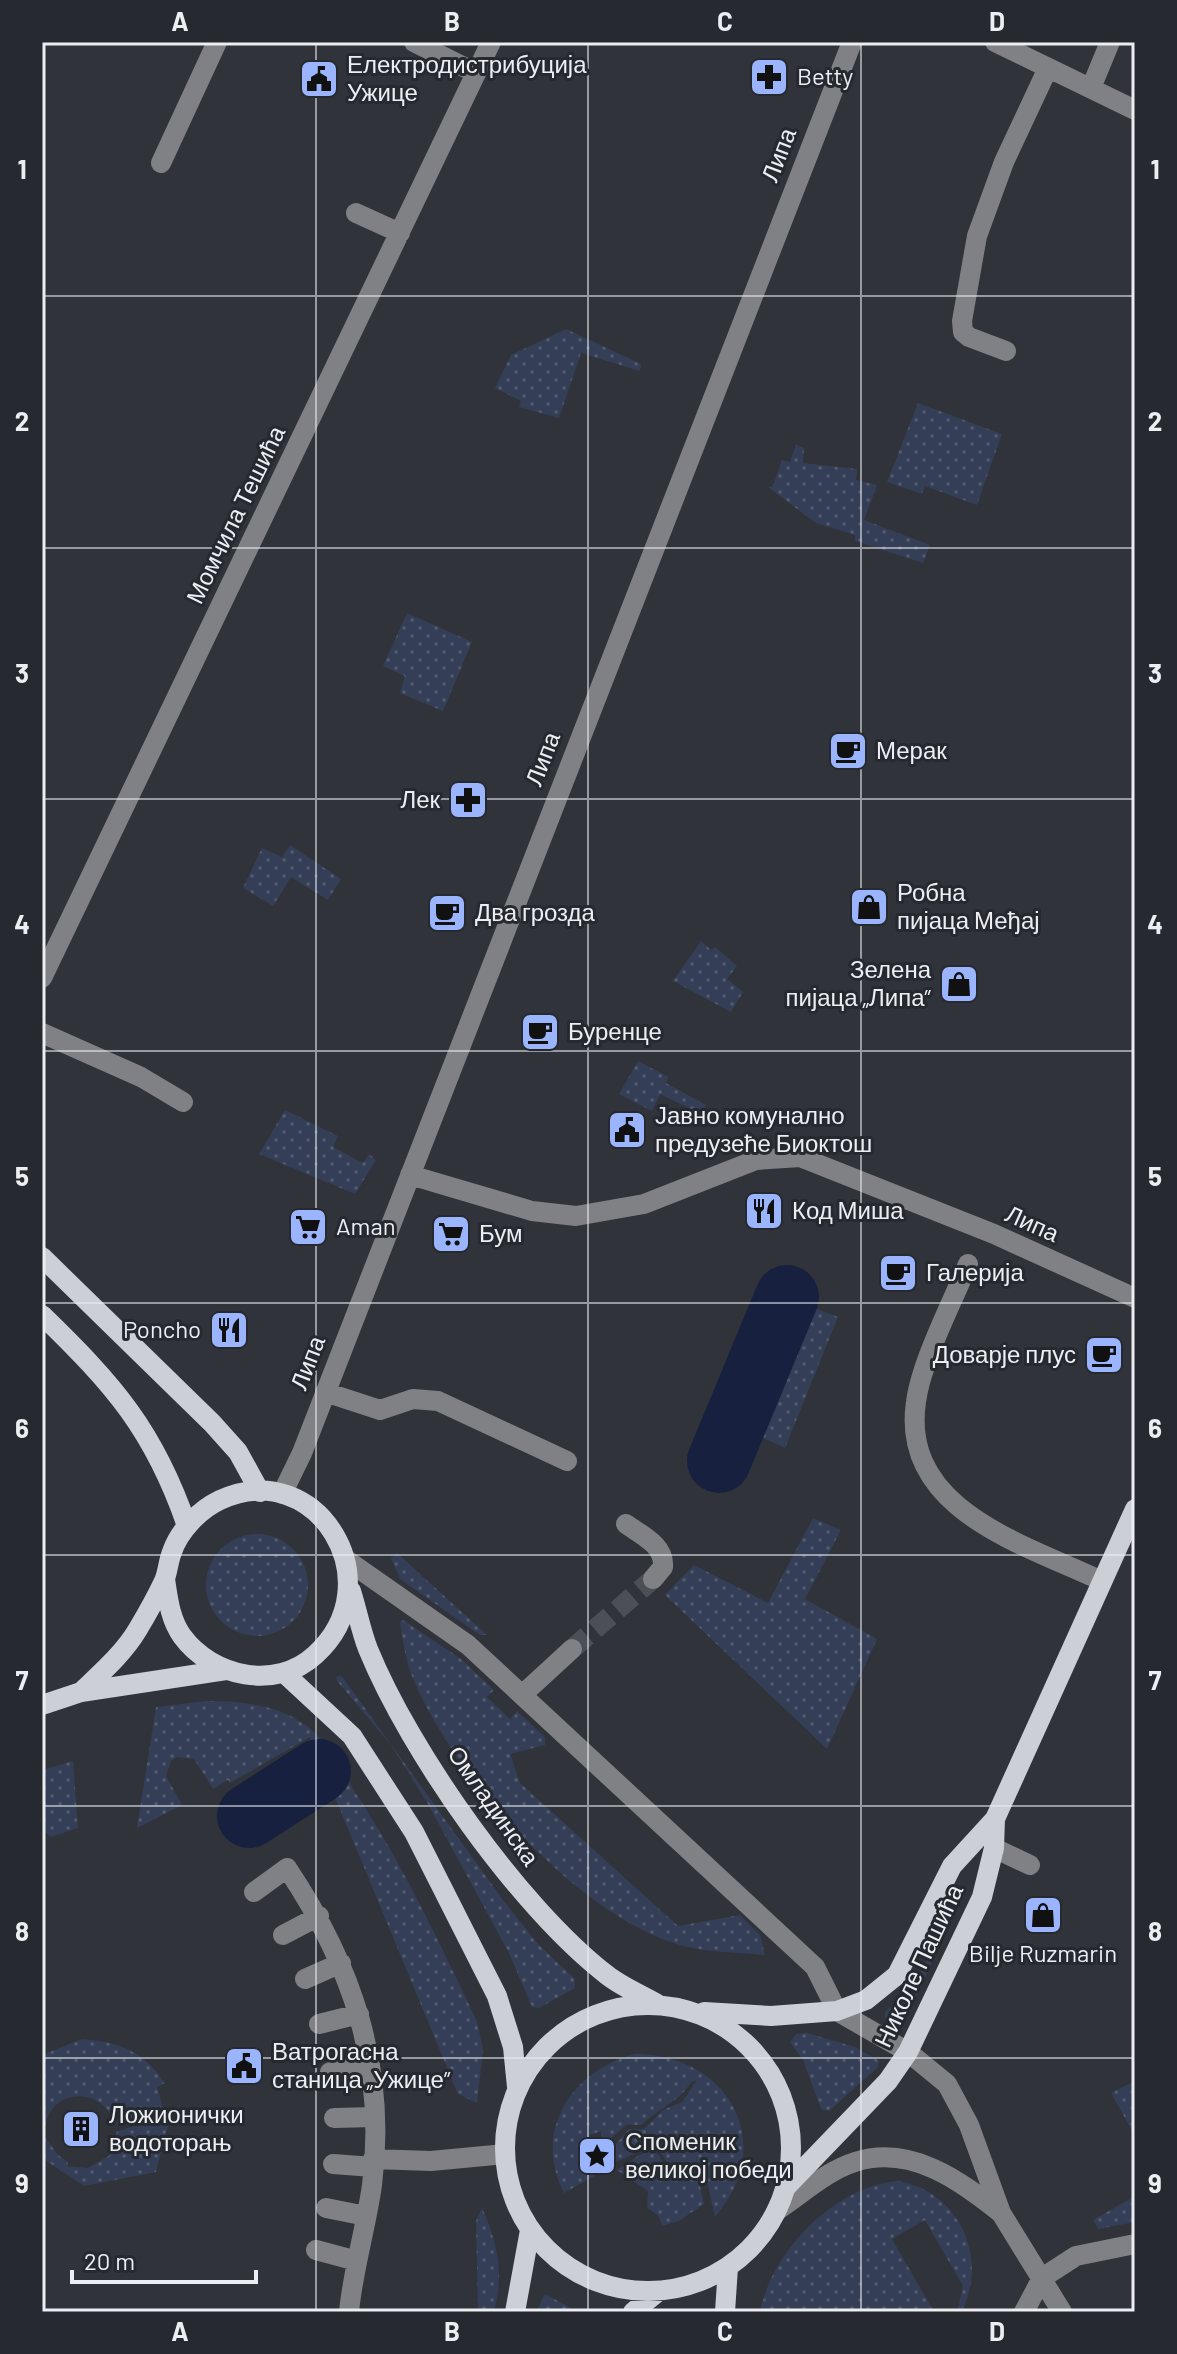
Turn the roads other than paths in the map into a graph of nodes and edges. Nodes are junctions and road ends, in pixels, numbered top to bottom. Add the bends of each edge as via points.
1 (217, 42) edge
2 (414, 42) edge
3 (491, 42) edge
4 (852, 42) edge
5 (995, 42) edge
6 (1110, 42) edge
7 (1048, 68) junction
8 (476, 73) junction
9 (1091, 88) junction
10 (1135, 110) edge
11 (161, 163) dead end
12 (356, 213) dead end
13 (400, 233) junction
14 (1006, 351) dead end
15 (42, 978) edge
16 (42, 1033) edge
17 (183, 1102) dead end
18 (410, 1175) junction
19 (42, 1257) edge
20 (968, 1264) dead end
21 (1135, 1298) edge
22 (42, 1315) edge
23 (325, 1392) junction
24 (567, 1461) dead end
25 (260, 1492) junction
26 (282, 1494) junction
27 (1135, 1509) edge
28 (626, 1524) dead end
29 (187, 1526) junction
30 (348, 1561) junction
31 (165, 1579) junction
32 (653, 1579) dead end
33 (1102, 1581) junction
34 (350, 1587) junction
35 (572, 1649) tunnel mouth
36 (226, 1670) junction
37 (284, 1673) junction
38 (81, 1692) junction
39 (523, 1694) junction
40 (42, 1705) edge
41 (995, 1819) junction
42 (994, 1848) junction
43 (1030, 1865) dead end
44 (254, 1892) dead end
45 (319, 1916) junction
46 (283, 1935) dead end
47 (341, 1963) junction
48 (305, 1979) dead end
49 (659, 2005) junction
50 (684, 2010) junction
51 (837, 2011) junction
52 (359, 2014) junction
53 (319, 2024) dead end
54 (908, 2052) junction
55 (370, 2065) junction
56 (330, 2072) dead end
57 (517, 2087) junction
58 (375, 2117) junction
59 (334, 2118) dead end
60 (505, 2154) junction
61 (373, 2163) junction
62 (333, 2164) dead end
63 (786, 2187) junction
64 (326, 2208) dead end
65 (776, 2211) junction
66 (1001, 2213) junction
67 (366, 2216) junction
68 (530, 2230) junction
69 (1135, 2244) edge
70 (316, 2250) dead end
71 (357, 2261) junction
72 (728, 2267) junction
73 (1042, 2278) junction
74 (659, 2291) junction
75 (349, 2312) edge
76 (515, 2312) edge
77 (633, 2312) edge
78 (725, 2312) edge
79 (1024, 2312) edge
80 (1062, 2312) edge

1 - 11 street
2 - 8 street
3 - 8 street, Момчила Тешића
4 - 18 street, Липа
5 - 7 street
6 - 9 street
7 - 9 street
7 - 14 street via 977,236 962,321 969,337
8 - 13 street, Момчила Тешића
9 - 10 street
12 - 13 street
13 - 15 street, Момчила Тешића
16 - 17 street
18 - 21 street, Липа via 532,1211 593,1215 660,1199 756,1160 800,1157 994,1234
18 - 23 street, Липа
19 - 25 main road via 212,1423 238,1452
20 - 33 street via 916,1401 914,1433 921,1462 960,1510
22 - 29 main road via 132,1411 170,1476
23 - 24 street via 380,1410 413,1399 438,1401
23 - 26 street, Липа
25 - 26 main road
25 - 29 main road via 220,1500
26 - 30 main road via 319,1516
27 - 33 main road, Николе Пашића
28 - 32 street via 663,1556 663,1567
29 - 31 main road via 172,1550
30 - 34 main road
30 - 39 street via 468,1645
31 - 36 main road via 168,1608 181,1635 200,1656
31 - 38 main road via 136,1633
33 - 41 main road, Николе Пашића
34 - 37 main road via 345,1615 331,1641
34 - 49 main road, Омладинска via 368,1649 397,1706 488,1848 573,1946 609,1976
35 - 39 street
36 - 37 main road via 255,1676
36 - 38 main road
37 - 57 main road via 352,1736 414,1832 497,1996 513,2047
38 - 40 main road
39 - 51 street via 815,1967
41 - 42 main road, Николе Пашића
41 - 51 main road, Николе Пашића via 952,1866 897,1975 866,2000
42 - 43 street
42 - 54 main road, Николе Пашића via 982,1897
44 - 45 street via 287,1868
45 - 46 street
45 - 47 street
47 - 48 street
47 - 52 street
49 - 50 main road
49 - 57 main road via 587,2018 546,2047
50 - 51 main road, Николе Пашића via 771,2016
50 - 63 main road via 711,2019 747,2044 774,2079 789,2120
51 - 54 street
52 - 53 street
52 - 55 street
54 - 63 main road, Николе Пашића via 888,2081
54 - 66 street via 937,2073 955,2097
55 - 56 street
55 - 58 street
57 - 60 main road
58 - 59 street
58 - 61 street
60 - 61 street
60 - 68 main road via 509,2185
61 - 62 street
61 - 67 street
63 - 65 main road
64 - 67 street
65 - 66 street via 832,2173 878,2158 950,2175
65 - 72 main road via 764,2233
66 - 73 street
67 - 71 street
68 - 74 main road via 545,2249 586,2278 634,2291
68 - 76 main road
69 - 73 street via 1076,2256
70 - 71 street
71 - 75 street
72 - 74 main road via 683,2287
72 - 78 main road
73 - 79 street
73 - 80 street
74 - 77 main road

